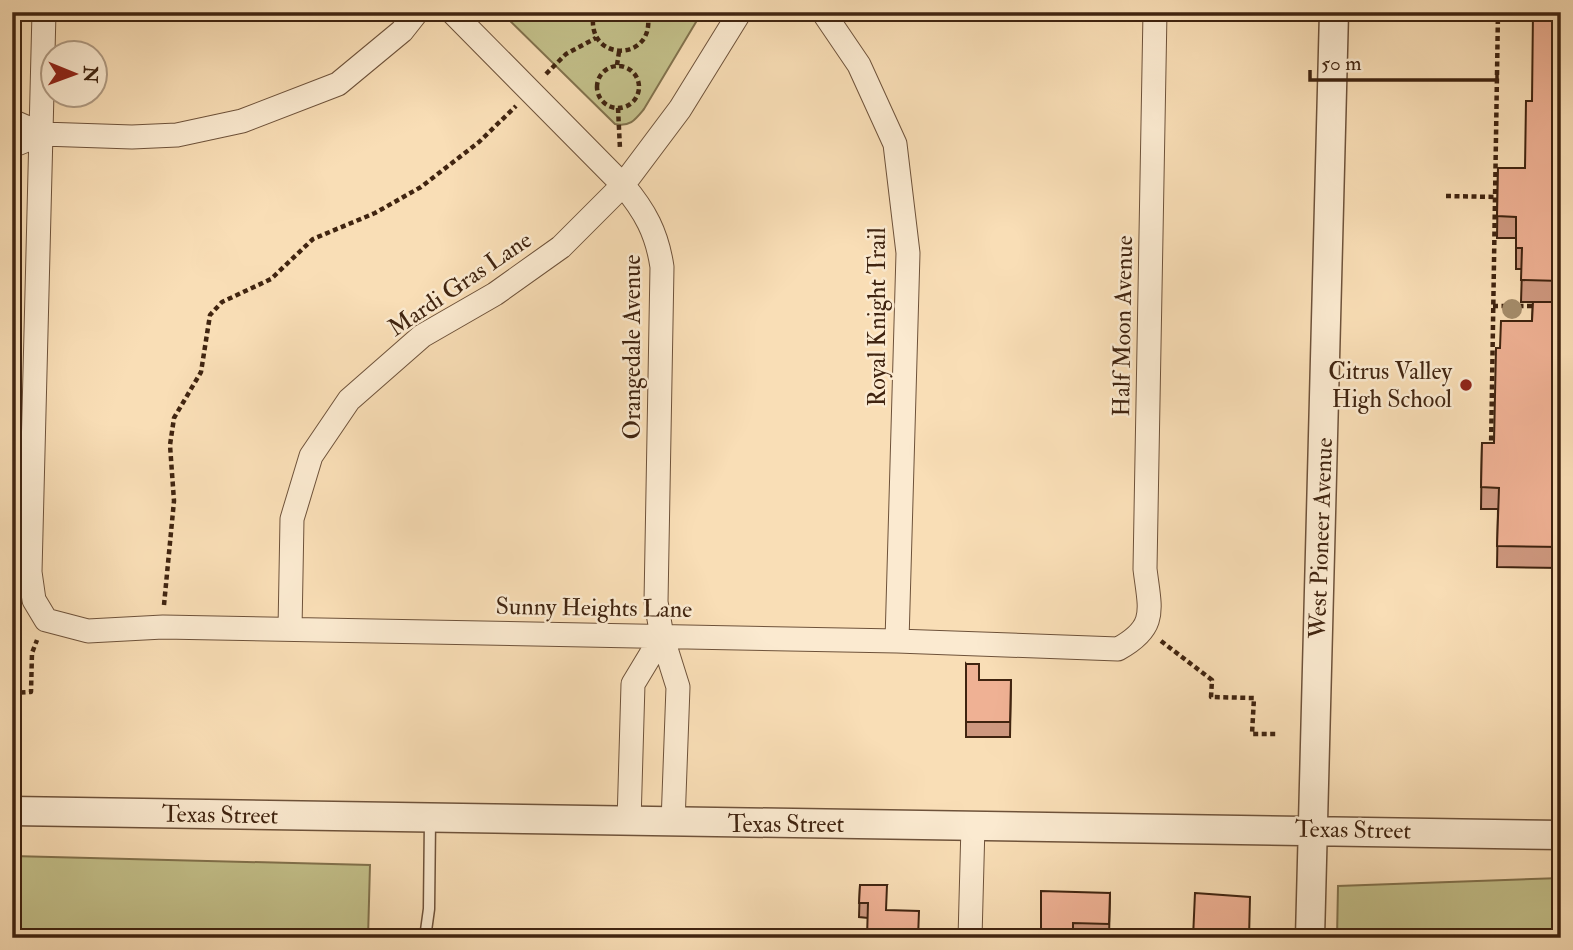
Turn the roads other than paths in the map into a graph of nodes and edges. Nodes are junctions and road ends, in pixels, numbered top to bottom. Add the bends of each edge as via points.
1 (44, 12) edge
2 (417, 12) edge
3 (452, 12) edge
4 (740, 12) edge
5 (823, 12) edge
6 (1155, 12) edge
7 (1334, 12) edge
8 (12, 121) edge
9 (42, 134) junction
10 (12, 146) edge
11 (623, 185) junction
12 (290, 629) junction
13 (662, 636) junction
14 (1140, 637) joint
15 (897, 641) junction
16 (12, 811) edge
17 (430, 820) junction
18 (629, 822) junction
19 (673, 823) junction
20 (972, 824) junction
21 (1314, 830) junction
22 (1561, 835) edge
23 (425, 938) edge
24 (970, 938) edge
25 (1310, 938) edge

1 - 9 street
2 - 9 street via 402,31 338,84 242,121 177,135
3 - 11 street, Orangedale Avenue
4 - 11 street, Mardi Gras Lane via 680,109
5 - 15 street, Royal Knight Trail via 859,65 895,144 908,253
6 - 14 street, Half Moon Avenue via 1145,569 1151,614
7 - 21 street, West Pioneer Avenue
8 - 9 street
9 - 10 street
9 - 12 street, Sunny Heights Lane via 30,572 34,600 46,620 88,631 163,626
11 - 12 street, Mardi Gras Lane via 561,247 495,295 422,336 349,400 311,456 292,519
11 - 13 street, Orangedale Avenue via 644,210 658,241 662,267 656,602
12 - 13 street, Sunny Heights Lane
13 - 15 street, Sunny Heights Lane
13 - 18 street via 633,684
13 - 19 street, Orangedale Avenue via 678,687
14 - 15 street, Sunny Heights Lane via 1118,649
16 - 17 street, Texas Street
17 - 18 street, Texas Street
17 - 23 lane
18 - 19 street, Texas Street
19 - 20 street, Texas Street
20 - 21 street, Texas Street
20 - 24 street
21 - 22 street, Texas Street
21 - 25 street, West Pioneer Avenue

